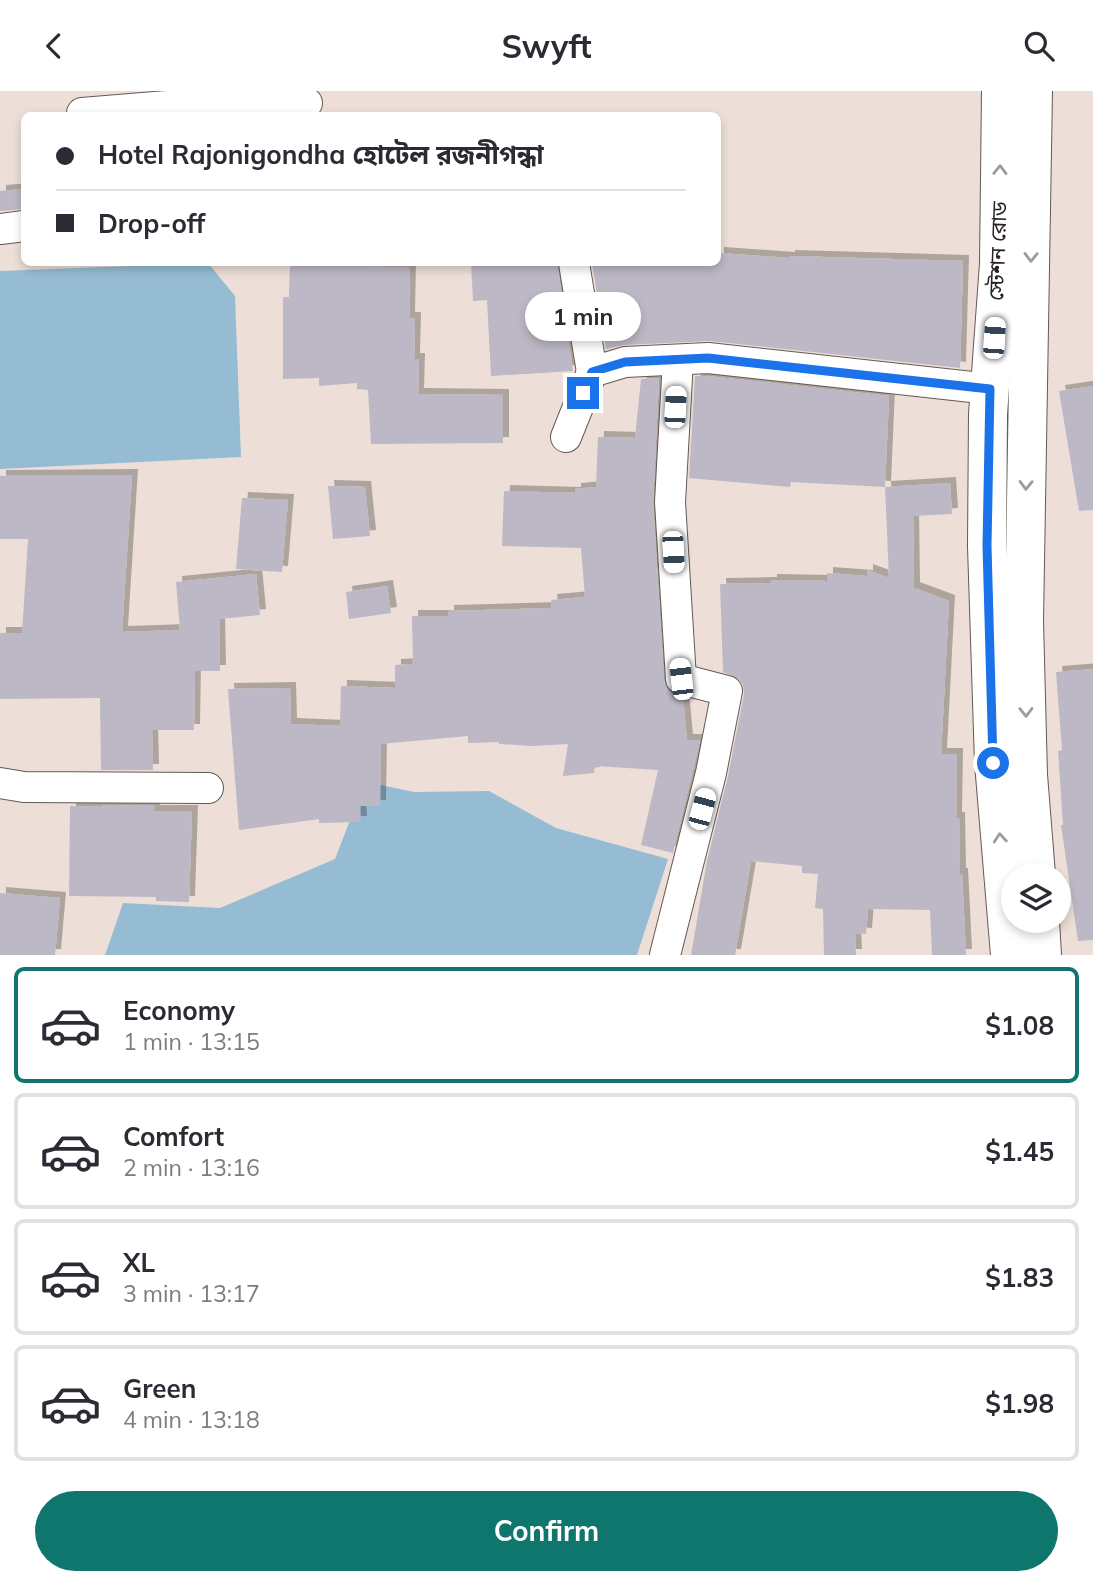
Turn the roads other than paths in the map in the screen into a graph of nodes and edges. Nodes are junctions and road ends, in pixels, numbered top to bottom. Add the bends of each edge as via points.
1 (1001, 91) edge
2 (1033, 91) edge
3 (307, 103) edge
4 (81, 107) edge
5 (21, 226) edge
6 (0, 229) edge
7 (574, 266) edge
8 (678, 360) junction
9 (592, 372) junction
10 (990, 389) junction
11 (566, 437) dead end
12 (0, 783) edge
13 (208, 788) dead end
14 (1035, 863) edge
15 (1041, 933) edge
16 (665, 955) edge
17 (1010, 955) edge
18 (1042, 955) edge

10 -> 1 main road, স্টেশন রোড via 999,264
2 -> 14 main road, স্টেশন রোড via 1024,621
3 - 4 street via 215,101
5 - 6 street
7 - 9 street
8 - 9 street via 625,362
8 - 10 street via 708,358
8 - 16 street via 670,502 681,679 727,691
9 - 11 street
17 -> 10 main road, স্টেশন রোড via 993,763 987,546
12 - 13 street
15 - 18 main road

